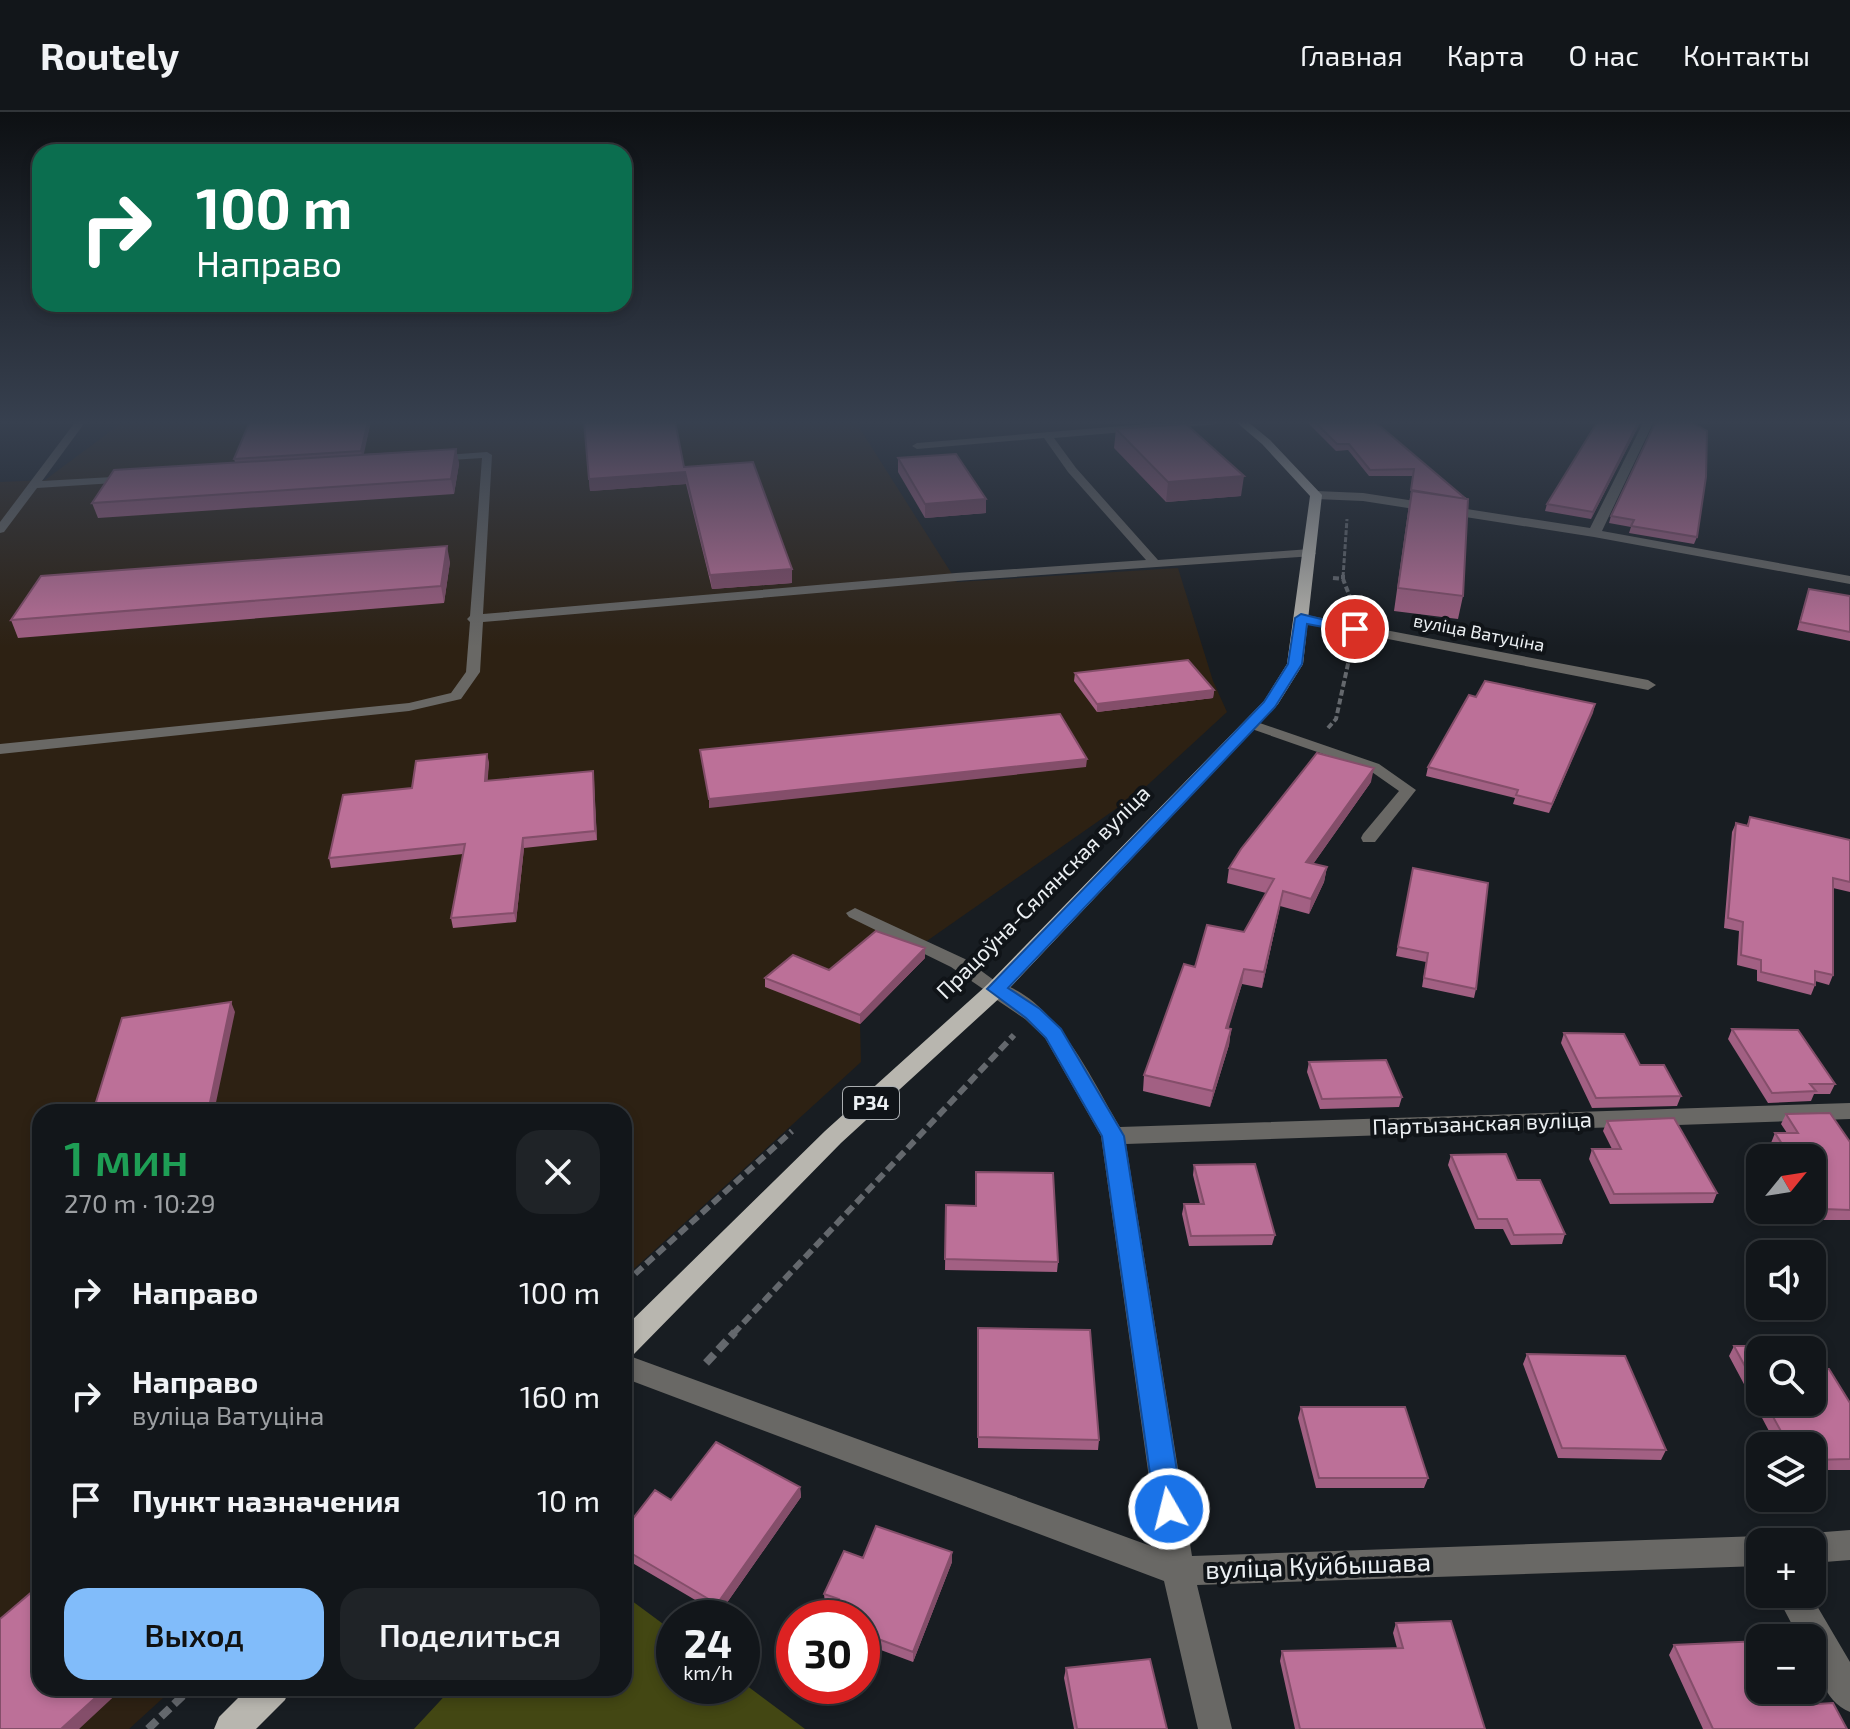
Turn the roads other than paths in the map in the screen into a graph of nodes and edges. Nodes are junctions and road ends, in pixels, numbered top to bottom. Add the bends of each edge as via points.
1 (25, 496) edge
2 (484, 496) edge
3 (1096, 496) edge
4 (1316, 496) edge
5 (1350, 496) edge
6 (1612, 496) edge
7 (0, 530) edge
8 (1594, 533) junction
9 (1310, 553) junction
10 (1154, 562) junction
11 (1850, 580) edge
12 (1301, 618) junction
13 (474, 619) junction
14 (1648, 685) dead end
15 (1251, 724) junction
16 (0, 749) edge
17 (1369, 838) dead end
18 (855, 913) dead end
19 (996, 989) junction
20 (1850, 1111) edge
21 (1113, 1136) junction
22 (632, 1338) edge
23 (632, 1369) edge
24 (1850, 1545) edge
25 (1826, 1547) edge
26 (1746, 1551) edge
27 (1178, 1571) junction
28 (1800, 1608) edge
29 (1850, 1695) edge
30 (265, 1696) edge
31 (231, 1729) edge
32 (1215, 1729) edge

1 - 7 lane
2 - 13 lane
3 - 10 lane
4 - 9 main road, Працоўна-Сялянская вуліца / Р34
5 - 8 street
6 - 8 street
8 - 11 street
9 - 10 lane
9 - 12 main road, Працоўна-Сялянская вуліца / Р34
10 - 13 lane
12 - 14 street, вуліца Ватуціна
12 - 15 main road, Працоўна-Сялянская вуліца / Р34 via 1295,664
13 - 16 lane via 473,672 456,696 409,707
15 - 17 lane via 1374,767 1408,790
15 - 19 main road, Працоўна-Сялянская вуліца / Р34
18 - 19 lane via 958,963
19 - 21 street via 1054,1034
19 - 22 main road, Працоўна-Сялянская вуліца / Р34 via 833,1137
20 - 21 street, Партызанская вуліца
21 - 27 street
23 - 27 street, вуліца Куйбышава
24 - 25 street
26 - 27 street, вуліца Куйбышава
27 - 32 street
28 - 29 street
30 - 31 main road

